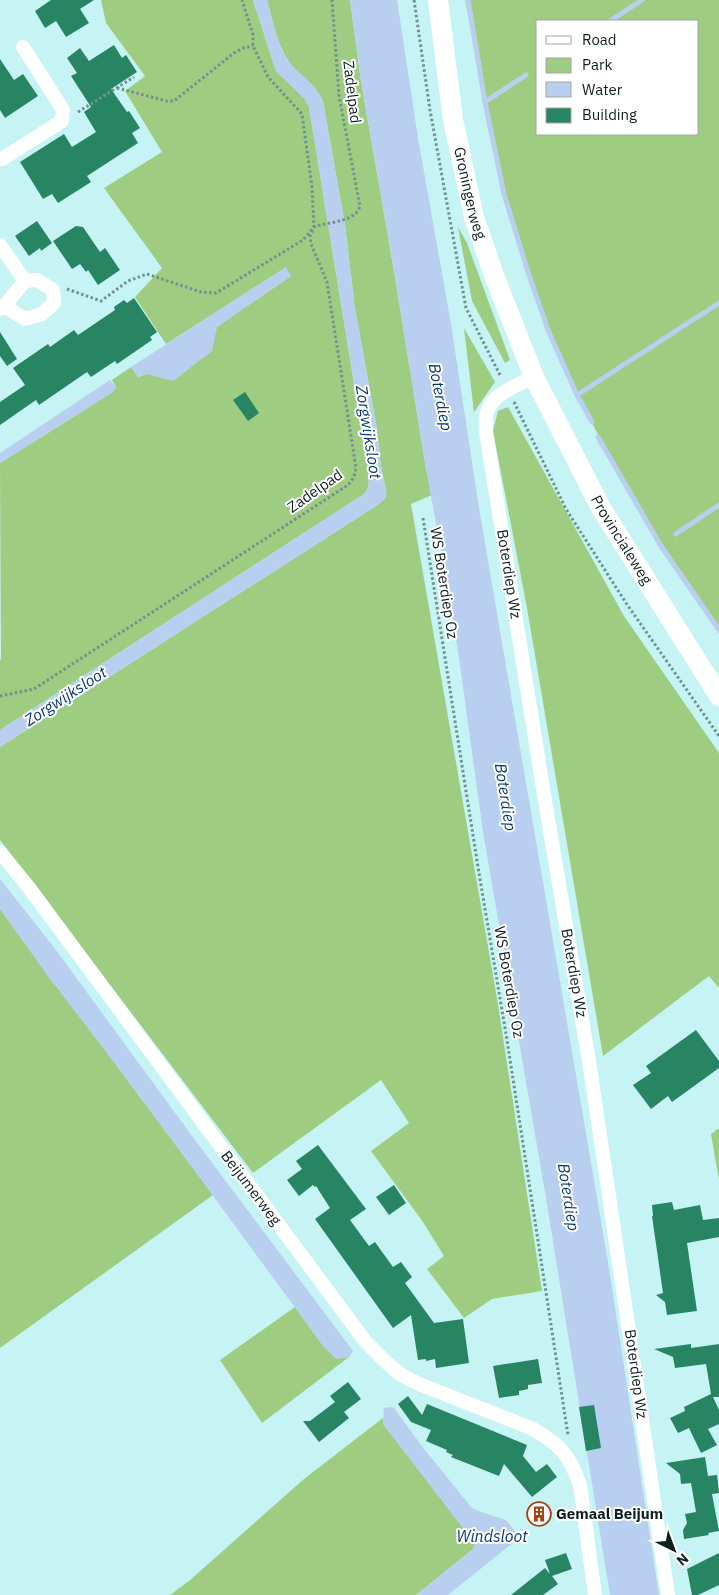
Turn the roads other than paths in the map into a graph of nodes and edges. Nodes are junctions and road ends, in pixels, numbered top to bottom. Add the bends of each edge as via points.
1 (438, 0) edge
2 (23, 47) dead end
3 (1, 161) edge
4 (0, 246) edge
5 (24, 281) junction
6 (2, 308) edge
7 (534, 377) junction
8 (719, 696) edge
9 (0, 852) edge
10 (595, 1595) edge
11 (668, 1595) edge

1 - 7 main road, Groningerweg via 453,120 474,217
2 - 3 street via 63,110 62,120
4 - 5 street
5 - 6 street
5 - 6 street via 37,280 53,290 54,303 42,314 25,319
7 - 8 main road, Provincialeweg via 601,508
7 - 11 street, Boterdiep Wz via 492,400 487,412 486,432 589,1061
9 - 10 street, Beijumerweg via 365,1341 401,1375 531,1428 563,1450 580,1485

